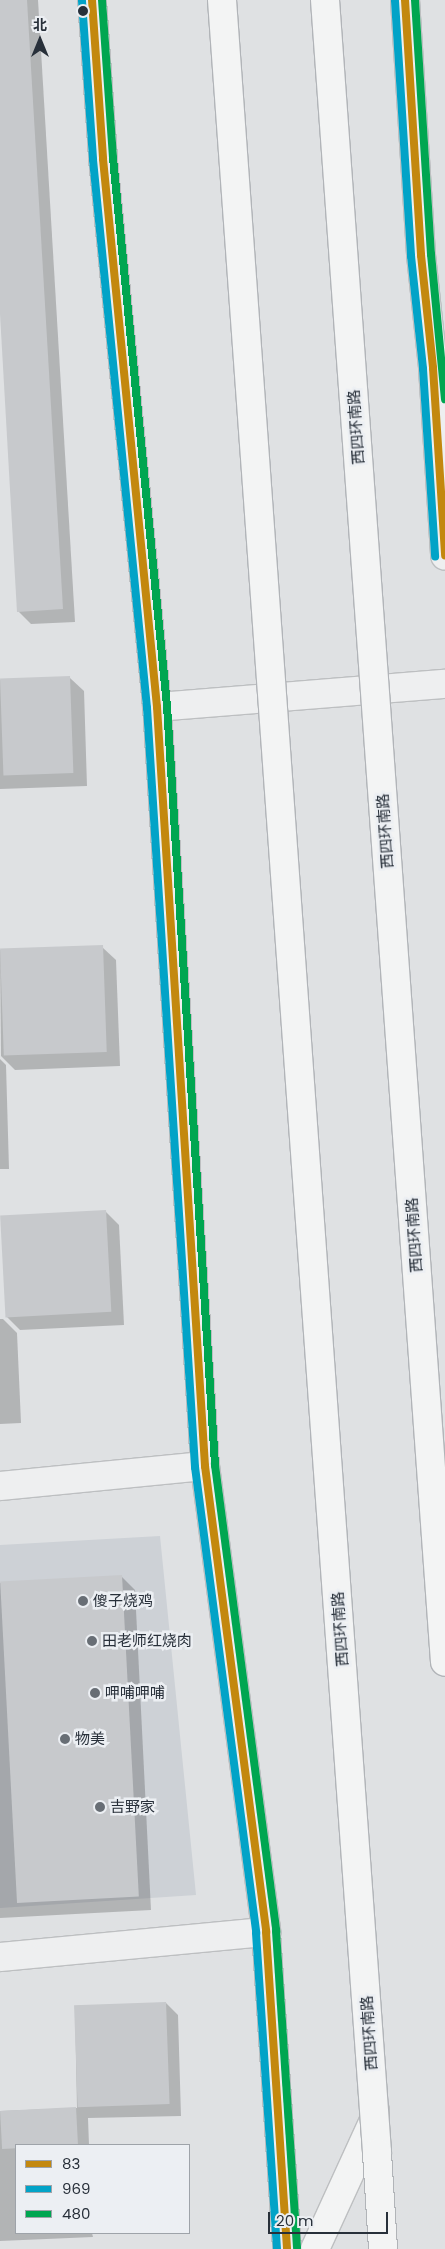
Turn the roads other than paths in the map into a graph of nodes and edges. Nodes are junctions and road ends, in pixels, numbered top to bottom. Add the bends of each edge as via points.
1 (92, 0) edge
2 (222, 0) edge
3 (325, 0) edge
4 (405, 0) edge
5 (445, 556) edge
6 (445, 684) edge
7 (375, 688) junction
8 (272, 696) junction
9 (157, 707) junction
10 (205, 1466) junction
11 (0, 1486) edge
12 (445, 1651) edge
13 (445, 1662) edge
14 (266, 1932) junction
15 (0, 1956) edge
16 (287, 2249) edge
17 (315, 2249) edge
18 (382, 2249) edge

1 - 9 street via 104,168
2 - 8 main road, 西四环南路
2 - 18 main road, 西四环南路, bridge via 378,2153
3 - 7 main road, 西四环南路
3 - 13 main road, 西四环南路, bridge
4 - 5 street
6 - 7 street
7 - 8 street
7 - 12 main road, 西四环南路
8 - 9 street
8 - 17 main road, 西四环南路 via 375,2118
9 - 10 street
10 - 11 street
10 - 14 street
14 - 15 street
14 - 16 street

